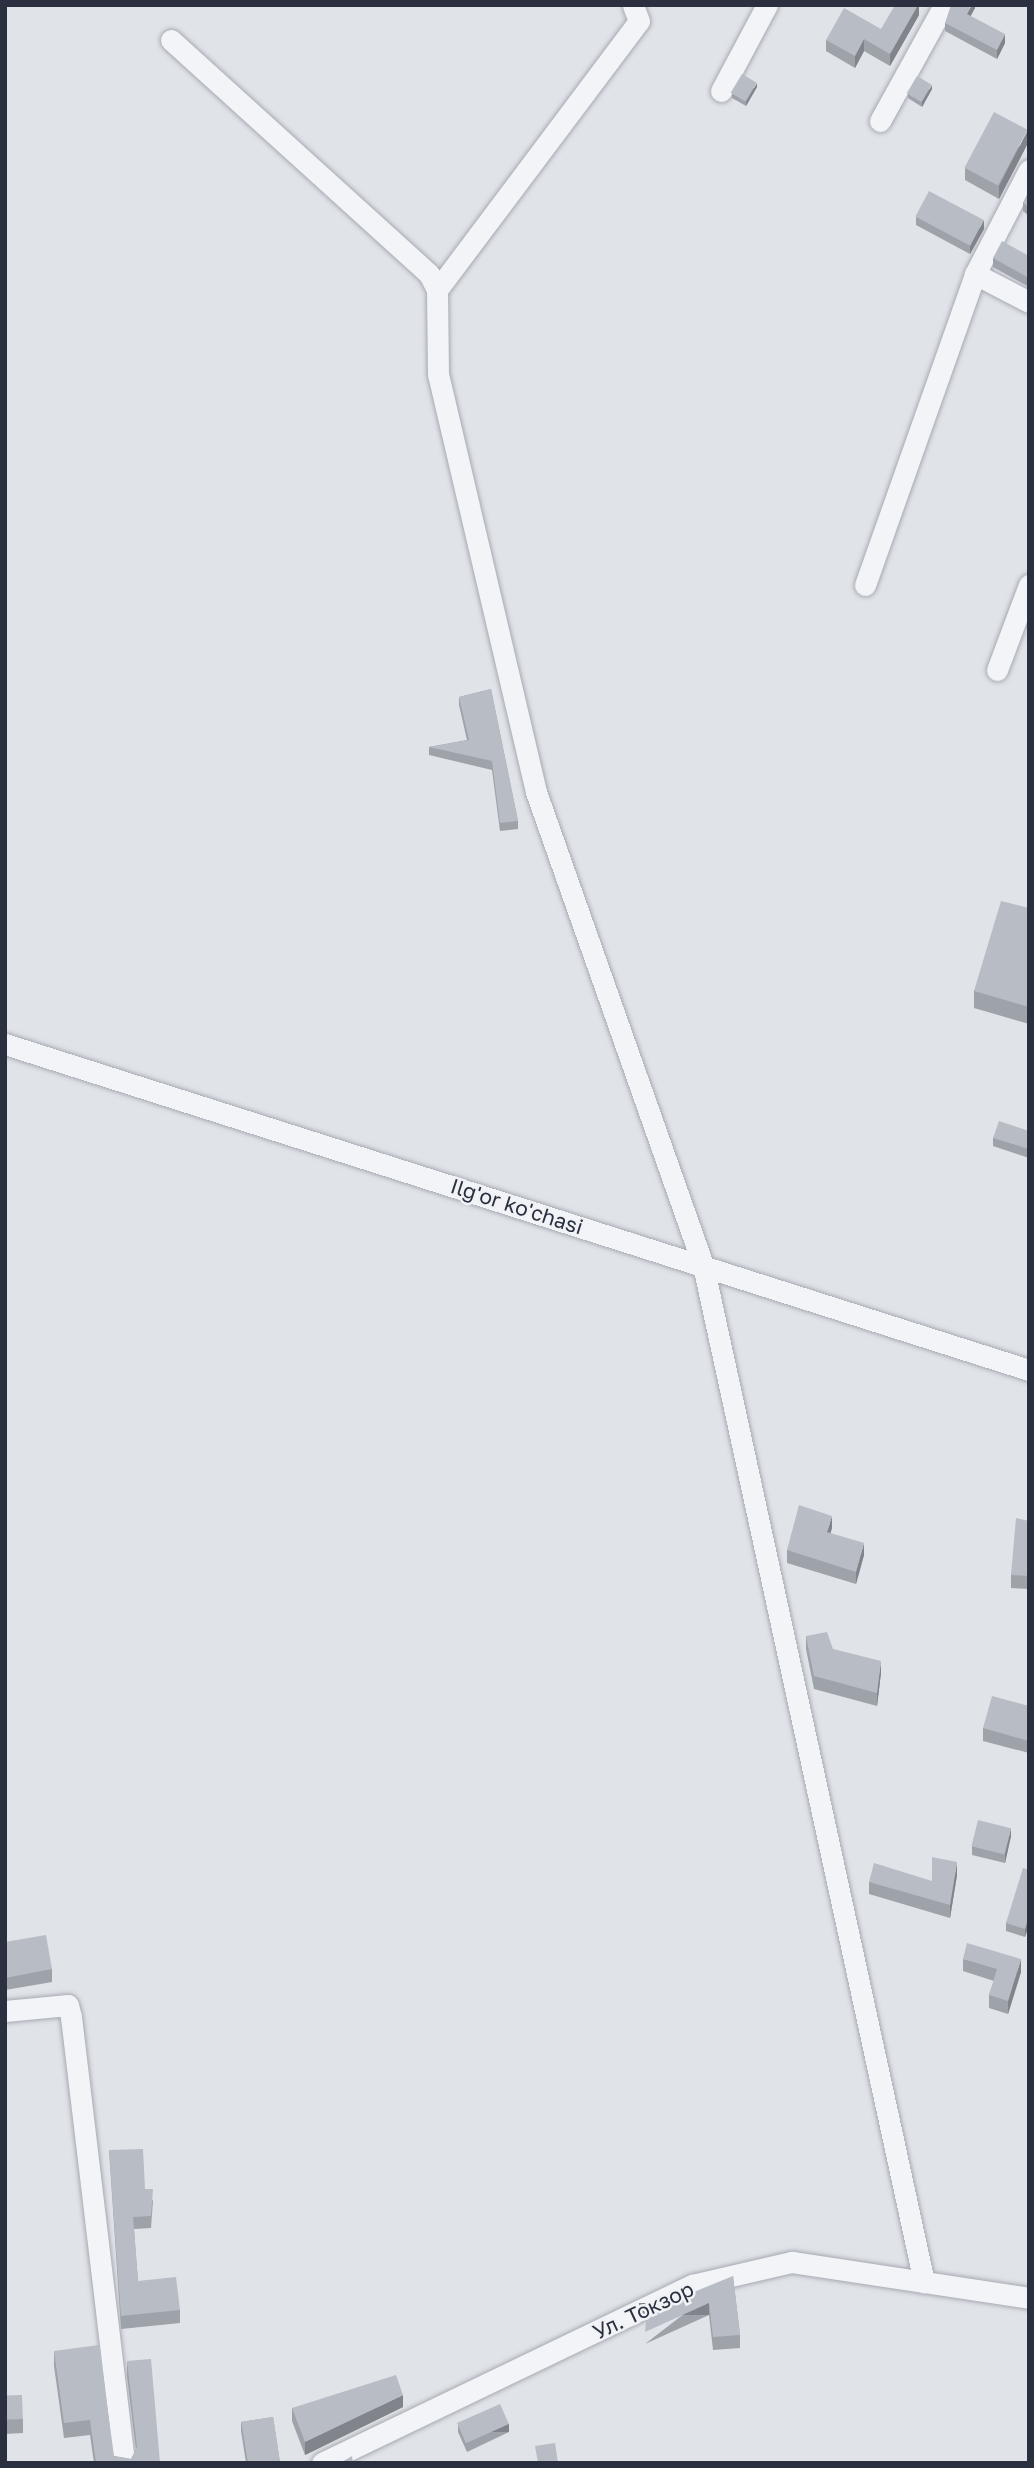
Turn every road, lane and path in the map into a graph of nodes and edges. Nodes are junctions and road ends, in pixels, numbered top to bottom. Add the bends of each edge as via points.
1 (633, 5) edge
2 (767, 5) edge
3 (944, 5) edge
4 (171, 40) dead end
5 (720, 91) dead end
6 (880, 121) dead end
7 (1029, 170) edge
8 (975, 274) junction
9 (438, 290) junction
10 (1029, 302) edge
11 (865, 585) dead end
12 (1029, 585) edge
13 (998, 670) dead end
14 (5, 1044) edge
15 (703, 1265) junction
16 (1029, 1370) edge
17 (5, 2011) edge
18 (924, 2282) junction
19 (1029, 2298) edge
20 (124, 2463) edge
21 (322, 2463) edge

1 - 9 street via 639,22
2 - 5 street
3 - 6 street
4 - 9 street via 429,274
7 - 8 street
8 - 10 street
8 - 11 street
9 - 15 street via 438,374 536,792
12 - 13 street
14 - 15 street, Ilg'or ko'chasi
15 - 16 street, Ilg'or ko'chasi
15 - 18 street
17 - 20 street via 68,2004
18 - 19 street, Ул. Токзор
18 - 21 street, Ул. Токзор via 792,2262 692,2285

